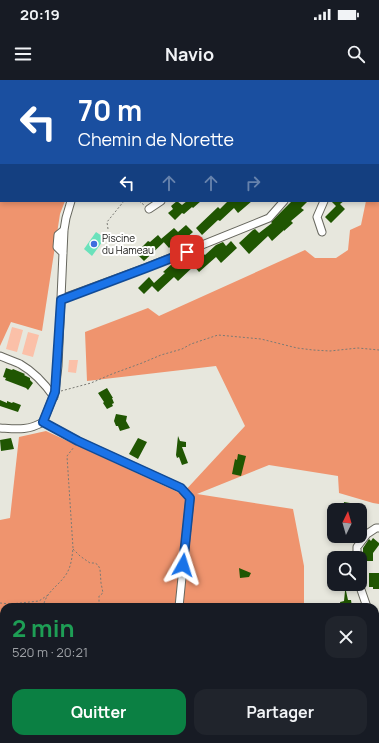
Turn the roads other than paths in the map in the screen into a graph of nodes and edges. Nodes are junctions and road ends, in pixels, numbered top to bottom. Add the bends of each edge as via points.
1 (71, 202) edge
2 (160, 202) edge
3 (283, 202) edge
4 (324, 202) edge
5 (149, 209) dead end
6 (322, 232) dead end
7 (61, 300) junction
8 (0, 356) edge
9 (54, 395) junction
10 (43, 422) junction
11 (0, 428) edge
12 (379, 528) edge
13 (357, 551) edge
14 (361, 591) edge
15 (179, 603) edge
16 (366, 603) edge

1 - 7 street via 64,230
2 - 5 street
3 - 7 street via 269,218
4 - 6 street via 317,217
7 - 9 street
8 - 9 street via 30,371
9 - 10 street
10 - 11 street via 19,430
10 - 15 street via 78,441 181,488 190,498
12 - 13 street via 367,534 357,547
14 - 16 street

